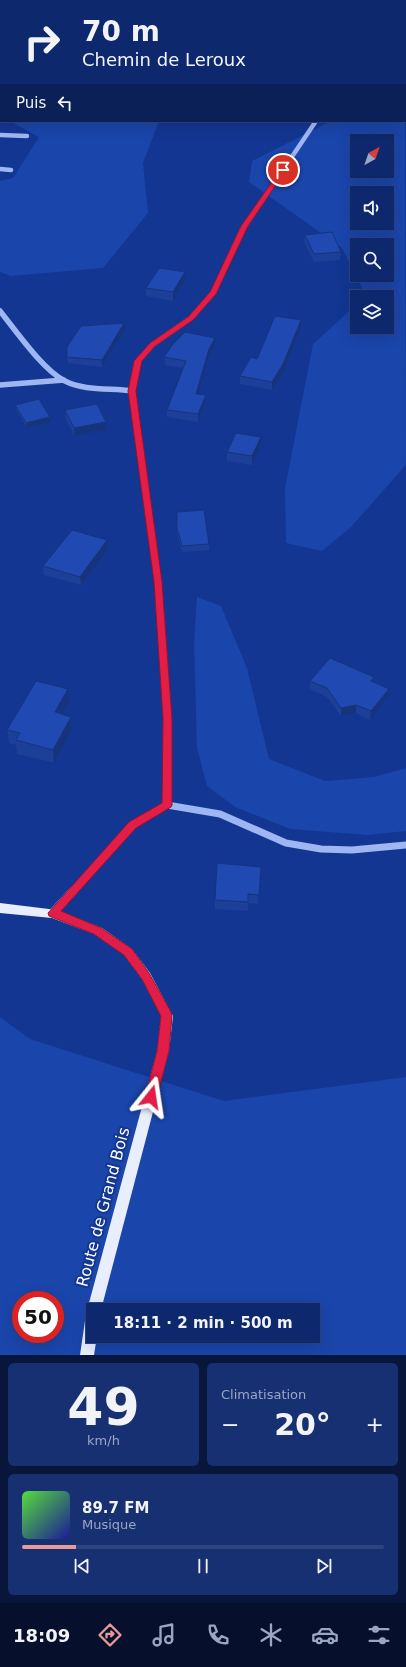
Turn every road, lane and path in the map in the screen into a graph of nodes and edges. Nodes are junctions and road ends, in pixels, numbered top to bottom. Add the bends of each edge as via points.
1 (315, 122) edge
2 (0, 135) edge
3 (27, 136) dead end
4 (0, 169) edge
5 (11, 170) dead end
6 (0, 311) edge
7 (64, 380) junction
8 (0, 385) edge
9 (132, 391) junction
10 (167, 805) junction
11 (406, 845) edge
12 (0, 908) edge
13 (53, 913) junction
14 (96, 1303) edge
15 (88, 1343) edge
16 (87, 1355) edge

1 - 9 street via 244,226 214,292 191,318 152,345 138,361
2 - 3 street
4 - 5 street
6 - 7 street via 44,363
7 - 8 street
7 - 9 street via 75,384
9 - 10 street via 158,582 168,719
10 - 11 street via 220,814 286,843 321,849 352,850
10 - 13 street via 132,825
12 - 13 main road, Route de Grand Bois
13 - 14 main road, Route de Grand Bois via 98,931 128,952 146,976 167,1016 163,1051
15 - 16 main road

